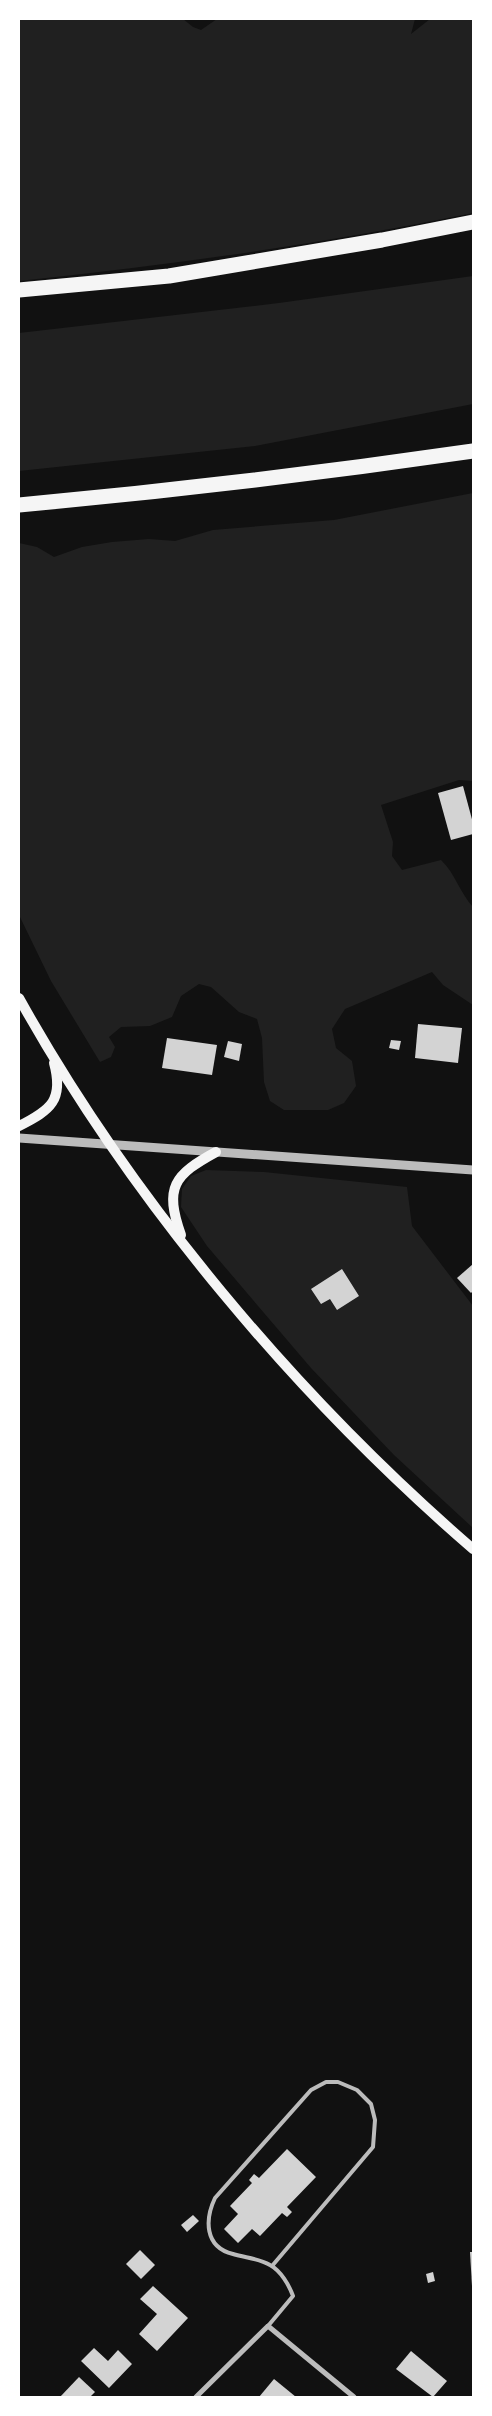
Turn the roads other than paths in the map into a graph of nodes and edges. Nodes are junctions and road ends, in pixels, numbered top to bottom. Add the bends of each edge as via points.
1 (473, 222) edge
2 (19, 290) edge
3 (473, 451) edge
4 (19, 505) edge
5 (19, 998) edge
6 (52, 1052) junction
7 (19, 1126) edge
8 (19, 1138) edge
9 (112, 1146) junction
10 (216, 1152) junction
11 (473, 1170) edge
12 (184, 1245) junction
13 (473, 1548) edge
14 (272, 2266) junction
15 (268, 2326) junction
16 (196, 2397) edge
17 (354, 2397) edge

1 - 2 highway via 170,276
3 - 4 highway via 186,490
5 - 6 main road
6 - 7 main road via 58,1082 54,1102 43,1113
6 - 9 main road
8 - 9 street
9 - 10 street
9 - 12 main road
10 - 11 street
10 - 12 main road via 190,1166 174,1188 172,1203
12 - 13 main road via 319,1402
14 - 14 lane via 218,2248 209,2232 208,2214 215,2198 311,2090 326,2082 338,2082 357,2090 371,2104 375,2120 373,2147
14 - 15 lane via 289,2284 293,2296
15 - 16 street
15 - 17 street

